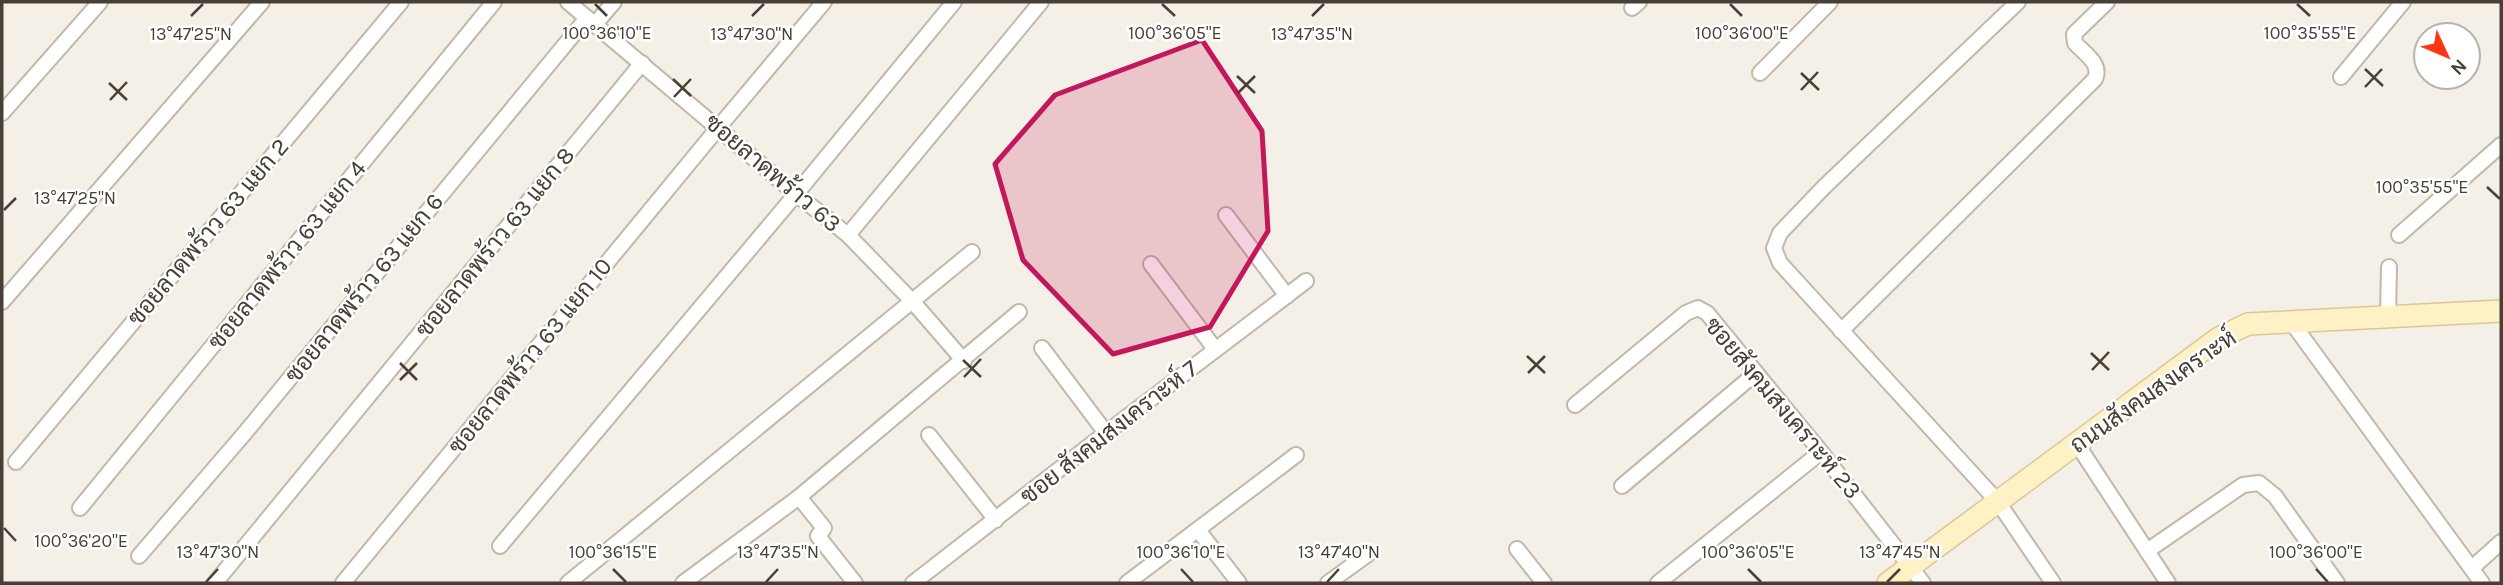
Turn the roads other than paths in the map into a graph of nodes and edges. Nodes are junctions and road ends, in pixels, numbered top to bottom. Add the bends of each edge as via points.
1 (100, 2) edge
2 (262, 2) edge
3 (401, 2) edge
4 (495, 2) edge
5 (568, 2) edge
6 (614, 2) edge
7 (824, 2) edge
8 (954, 2) edge
9 (1041, 2) edge
10 (1830, 2) edge
11 (2018, 2) edge
12 (2107, 2) edge
13 (2403, 2) edge
14 (591, 21) junction
15 (642, 63) junction
16 (1760, 74) dead end
17 (2341, 77) dead end
18 (2, 113) edge
19 (718, 128) junction
20 (2501, 145) edge
21 (796, 194) junction
22 (1226, 215) dead end
23 (848, 235) junction
24 (2399, 235) dead end
25 (972, 253) dead end
26 (1151, 264) dead end
27 (2389, 267) dead end
28 (1306, 281) dead end
29 (1287, 296) junction
30 (2, 302) edge
31 (913, 302) junction
32 (2501, 311) edge
33 (1019, 312) dead end
34 (2388, 316) junction
35 (2290, 320) junction
36 (1841, 331) junction
37 (1042, 348) dead end
38 (1215, 349) junction
39 (964, 360) junction
40 (1756, 373) junction
41 (1575, 405) dead end
42 (1106, 433) junction
43 (929, 435) dead end
44 (2077, 444) junction
45 (1821, 452) junction
46 (1296, 454) dead end
47 (16, 462) dead end
48 (1622, 486) dead end
49 (799, 497) junction
50 (1998, 502) junction
51 (80, 509) dead end
52 (996, 520) junction
53 (1198, 530) junction
54 (2501, 542) edge
55 (499, 546) dead end
56 (1517, 549) dead end
57 (2147, 551) junction
58 (1368, 554) dead end
59 (139, 556) dead end
60 (2472, 568) junction
61 (1917, 575) edge
62 (215, 583) edge
63 (343, 583) edge
64 (568, 583) edge
65 (683, 583) edge
66 (855, 583) edge
67 (913, 583) edge
68 (1127, 583) edge
69 (1239, 583) edge
70 (1328, 583) edge
71 (1544, 583) edge
72 (1658, 583) edge
73 (1888, 583) edge
74 (2053, 583) edge
75 (2168, 583) edge
76 (2337, 583) edge
77 (2483, 583) edge

1 - 18 street
2 - 30 street
3 - 47 street, ซอยลาดพร้าว 63 แยก 2
4 - 51 street, ซอยลาดพร้าว 63 แยก 4
5 - 14 street, ซอยลาดพร้าว 63
6 - 14 street, ซอยลาดพร้าว 63 แยก 6
7 - 19 street, ซอยลาดพร้าว 63 แยก 10
8 - 21 street
9 - 23 street
10 - 16 street
11 - 36 street via 1780,233 1774,248 1780,263
12 - 36 street via 2074,34 2075,43 2097,65 2095,79
13 - 17 street
14 - 15 street, ซอยลาดพร้าว 63
14 - 59 street, ซอยลาดพร้าว 63 แยก 6
15 - 19 street, ซอยลาดพร้าว 63
15 - 62 street, ซอยลาดพร้าว 63 แยก 8
19 - 21 street, ซอยลาดพร้าว 63
19 - 63 street, ซอยลาดพร้าว 63 แยก 10
20 - 24 street
21 - 23 street, ซอยลาดพร้าว 63
21 - 55 street
22 - 29 street
23 - 31 street, ซอยลาดพร้าว 63
25 - 31 street
26 - 38 street
27 - 34 street
28 - 29 street, ซอย สังคมสงเคราะห์ 7
29 - 38 street, ซอย สังคมสงเคราะห์ 7
31 - 39 street, ซอยลาดพร้าว 63
31 - 64 street
32 - 34 main road, ถนนสังคมสงเคราะห์
33 - 39 street
34 - 35 main road, ถนนสังคมสงเคราะห์
35 - 44 main road, ถนนสังคมสงเคราะห์ via 2248,324 2219,338
35 - 60 street
36 - 50 street
37 - 42 street
38 - 42 street, ซอย สังคมสงเคราะห์ 7
39 - 49 street
40 - 41 street, ซอยสังคมสงเคราะห์ 23 via 1699,308 1686,313
40 - 45 street, ซอยสังคมสงเคราะห์ 23
40 - 48 street
42 - 52 street, ซอย สังคมสงเคราะห์ 7
43 - 52 street
44 - 50 main road, ถนนสังคมสงเคราะห์
44 - 57 street
45 - 61 street, ซอยสังคมสงเคราะห์ 23
45 - 72 street
46 - 53 street
49 - 65 street
49 - 66 street via 824,528 818,536
50 - 61 main road, ถนนสังคมสงเคราะห์
50 - 74 street
52 - 67 street, ซอย สังคมสงเคราะห์ 7
53 - 68 street
53 - 69 street
54 - 60 street
56 - 71 street
57 - 75 street
57 - 76 street via 2243,485 2259,483 2276,496
58 - 70 street
60 - 77 street
61 - 73 main road, ถนนสังคมสงเคราะห์

